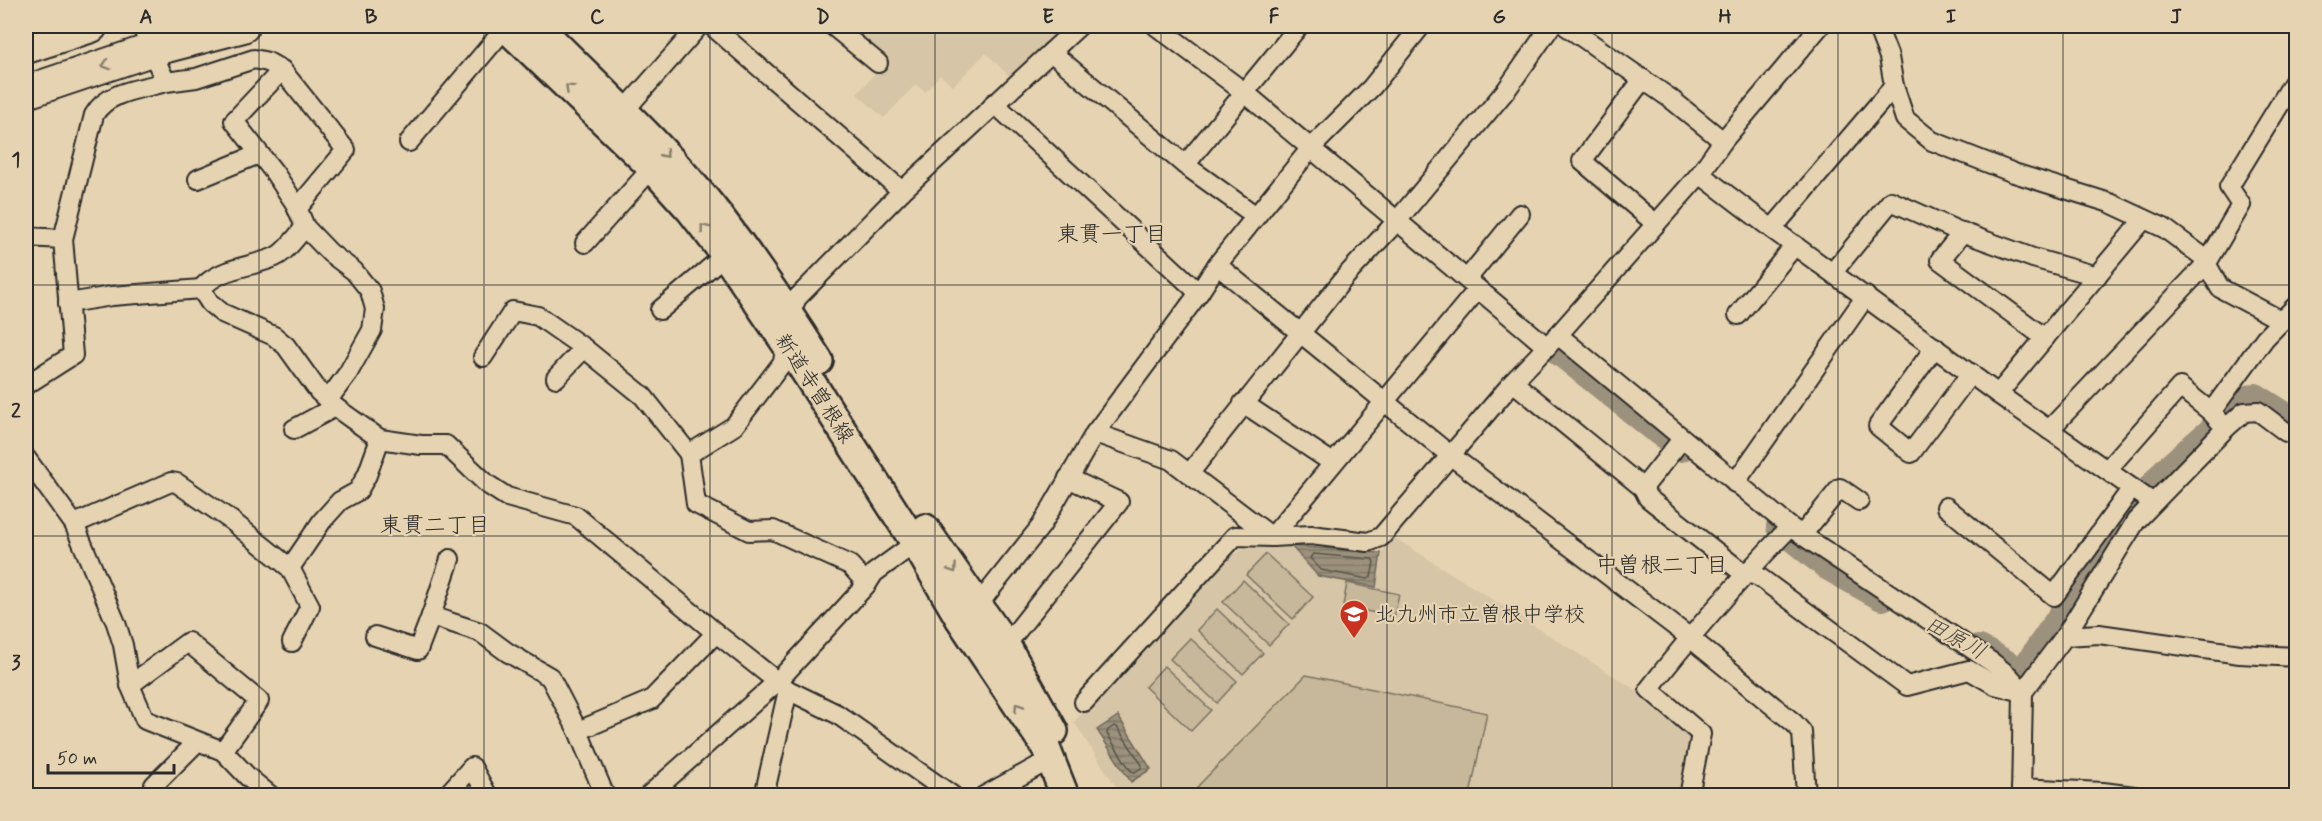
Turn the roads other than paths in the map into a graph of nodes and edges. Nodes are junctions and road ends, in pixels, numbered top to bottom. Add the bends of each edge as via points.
1 (91, 26) edge
2 (243, 26) edge
3 (505, 26) edge
4 (538, 26) edge
5 (833, 26) edge
6 (1079, 26) edge
7 (1156, 26) edge
8 (1299, 26) edge
9 (1421, 26) edge
10 (1551, 26) edge
11 (1566, 26) edge
12 (1820, 26) edge
13 (1876, 26) edge
14 (699, 27) edge
15 (146, 38) edge
16 (26, 47) edge
17 (1051, 52) junction
18 (878, 63) dead end
19 (282, 70) junction
20 (2296, 78) edge
21 (1643, 79) junction
22 (166, 82) junction
23 (1894, 86) junction
24 (26, 92) edge
25 (1244, 92) junction
26 (994, 103) junction
27 (624, 111) junction
28 (1723, 141) junction
29 (409, 142) dead end
30 (1311, 148) junction
31 (259, 154) junction
32 (1185, 165) junction
33 (652, 168) junction
34 (1700, 174) junction
35 (198, 180) dead end
36 (902, 191) junction
37 (297, 210) junction
38 (1520, 214) dead end
39 (1256, 216) junction
40 (2145, 219) junction
41 (1396, 222) junction
42 (1656, 225) junction
43 (305, 227) junction
44 (1772, 229) junction
45 (1963, 232) junction
46 (26, 237) edge
47 (63, 239) junction
48 (585, 243) dead end
49 (1795, 245) junction
50 (725, 255) junction
51 (2207, 263) junction
52 (1217, 265) junction
53 (1833, 272) junction
54 (2097, 276) junction
55 (1473, 284) junction
56 (201, 289) junction
57 (1199, 293) junction
58 (1866, 296) junction
59 (68, 303) junction
60 (2296, 306) edge
61 (660, 310) dead end
62 (789, 314) junction
63 (1738, 315) dead end
64 (2282, 321) junction
65 (1300, 332) junction
66 (2045, 338) junction
67 (784, 341) junction
68 (1552, 341) junction
69 (1935, 347) junction
70 (584, 348) junction
71 (483, 357) dead end
72 (1971, 373) junction
73 (556, 378) dead end
74 (1513, 382) junction
75 (26, 385) edge
76 (1998, 394) junction
77 (1384, 401) junction
78 (332, 404) junction
79 (1243, 404) junction
80 (2211, 412) junction
81 (2226, 428) junction
82 (294, 429) dead end
83 (2049, 430) junction
84 (1095, 433) junction
85 (2296, 435) edge
86 (380, 439) junction
87 (1682, 439) junction
88 (689, 454) junction
89 (1450, 455) junction
90 (26, 458) edge
91 (1332, 463) junction
92 (2107, 470) junction
93 (1189, 474) junction
94 (1068, 478) junction
95 (1735, 483) junction
96 (1643, 488) junction
97 (2132, 488) junction
98 (1859, 501) dead end
99 (2152, 502) junction
100 (1946, 507) dead end
101 (74, 524) junction
102 (1796, 531) junction
103 (1272, 537) junction
104 (922, 538) junction
105 (450, 559) dead end
106 (290, 568) junction
107 (1746, 572) junction
108 (867, 584) junction
109 (2054, 596) junction
110 (968, 612) junction
111 (2079, 612) junction
112 (431, 616) junction
113 (716, 633) junction
114 (375, 636) dead end
115 (2065, 636) junction
116 (1689, 637) junction
117 (292, 642) dead end
118 (1006, 645) junction
119 (2296, 657) edge
120 (130, 685) junction
121 (783, 685) junction
122 (2023, 692) junction
123 (1084, 702) dead end
124 (578, 731) junction
125 (196, 742) junction
126 (223, 751) junction
127 (1051, 759) junction
128 (154, 785) dead end
129 (2021, 792) edge
130 (270, 795) edge
131 (446, 795) edge
132 (488, 795) edge
133 (604, 795) edge
134 (648, 795) edge
135 (764, 795) edge
136 (953, 795) edge
137 (984, 795) edge
138 (1065, 795) edge
139 (1083, 795) edge
140 (1689, 795) edge
141 (1808, 795) edge
142 (2134, 795) edge

1 - 16 highway
2 - 15 highway
3 - 29 street
33 -> 3 main road, 新道寺曽根線
4 - 27 main road, 新道寺曽根線
5 - 18 street
6 - 17 street
7 - 25 street
8 - 25 street
9 - 30 street via 1372,87
10 - 41 street via 1507,89
11 - 21 street
12 - 28 street
13 - 23 street via 1889,57
14 - 27 street
14 - 36 street
15 - 22 street
15 -> 24 highway
17 - 26 street
17 - 32 street
19 - 22 street via 254,59 196,78
19 - 31 street via 234,121
19 - 37 street via 346,150
20 - 51 street via 2229,187 2241,205
21 - 28 street
21 - 42 street via 1582,161
22 - 47 street via 113,96 99,106
23 - 40 street via 1905,119 1932,141
23 - 44 street
25 - 30 street
25 - 32 street
26 - 36 street
26 - 57 street
27 -> 62 main road, 新道寺曽根線 via 721,218
28 - 34 street
30 - 39 street
30 - 41 street
31 - 35 street
31 - 37 street
32 - 39 street
33 - 48 street
50 -> 33 main road, 新道寺曽根線
34 - 42 street
34 - 44 street
36 - 62 street via 797,298
37 - 43 street
38 - 55 street
39 - 52 street
40 - 51 street via 2164,228
40 - 54 street
41 - 55 street
41 - 65 street
42 - 68 street
43 - 56 street via 277,256 229,271 207,281
43 - 78 street via 354,271 370,291 375,309 372,330
44 - 49 street
45 - 53 street via 1891,201
45 - 54 street
45 - 66 street via 1940,260
46 - 47 street
47 - 59 street
49 - 53 street
49 - 63 street
50 - 61 street
50 - 67 main road, 新道寺曽根線
51 - 64 street via 2220,288
51 - 83 street
52 - 57 street
52 - 65 street
53 - 58 street
54 - 66 street
55 - 68 street
55 - 77 street
56 - 59 street
56 - 78 street via 222,313 274,336 286,346
57 - 84 street
58 - 69 street
58 - 95 street
59 - 75 street via 73,355
60 - 64 street
62 - 67 street
62 - 104 main road, 新道寺曽根線
64 - 80 street
65 - 77 street
65 - 79 street
66 - 76 street
67 - 88 street via 783,362 734,426
67 - 104 main road, 新道寺曽根線
68 - 74 street
68 - 87 street
69 - 72 street
69 - 72 street via 1878,426 1911,453
70 - 71 street via 538,316 513,311
70 - 73 street
70 - 88 street via 643,396
72 - 76 street
74 - 89 street
74 - 96 street
76 - 83 street
77 - 89 street
77 - 91 street
78 - 82 street
78 - 86 street
79 - 91 street
79 - 93 street
80 - 81 street
80 - 92 street via 2180,387
81 - 85 street via 2244,412 2258,411
81 - 99 street
83 - 92 street
84 - 93 street via 1171,460
84 - 94 street
86 - 106 street via 358,491 334,507
86 - 113 street via 446,446 507,497 576,516
87 - 95 street
87 - 96 street
88 - 108 street via 696,504 749,531 773,530 850,565
89 - 103 street via 1381,537 1368,542 1311,535
89 - 116 street
90 - 101 street
91 - 103 street
92 - 97 street
93 - 103 street
94 - 110 street via 1041,526
94 - 118 street via 1119,502
95 - 102 street
96 - 107 street via 1648,498
97 - 99 street
97 - 109 street
98 - 102 street via 1840,488
99 - 111 street
100 - 109 street
101 - 106 street via 171,482 177,483
101 - 120 street via 116,624
102 - 107 street
102 - 122 street via 1993,663
103 - 123 street via 1235,536
104 - 108 street via 874,573
104 - 110 main road, 新道寺曽根線
105 - 112 street
106 - 117 street via 310,606
107 - 116 street
107 - 122 street via 1759,577 1907,686 1969,670 1995,686
108 - 121 street
109 - 111 street
110 - 118 main road, 新道寺曽根線
127 -> 110 main road, 新道寺曽根線
111 - 115 street
112 - 114 street via 418,650
112 - 124 street via 480,632 550,677
113 - 121 street
113 - 124 street via 651,700
115 - 119 street via 2099,634 2240,654
115 - 122 street
116 - 140 street via 1649,689 1701,734
116 - 141 street via 1802,732
118 - 139 main road, 新道寺曽根線 via 1067,753
120 - 125 street via 145,720
120 - 126 street via 188,642 259,701
121 - 134 street
121 - 135 street
121 - 136 street via 837,714
122 - 129 street
124 - 133 street
125 - 126 street
125 - 128 street
126 - 130 street
127 - 137 street
127 - 138 main road, 新道寺曽根線
129 - 142 street
131 - 132 street via 472,766

